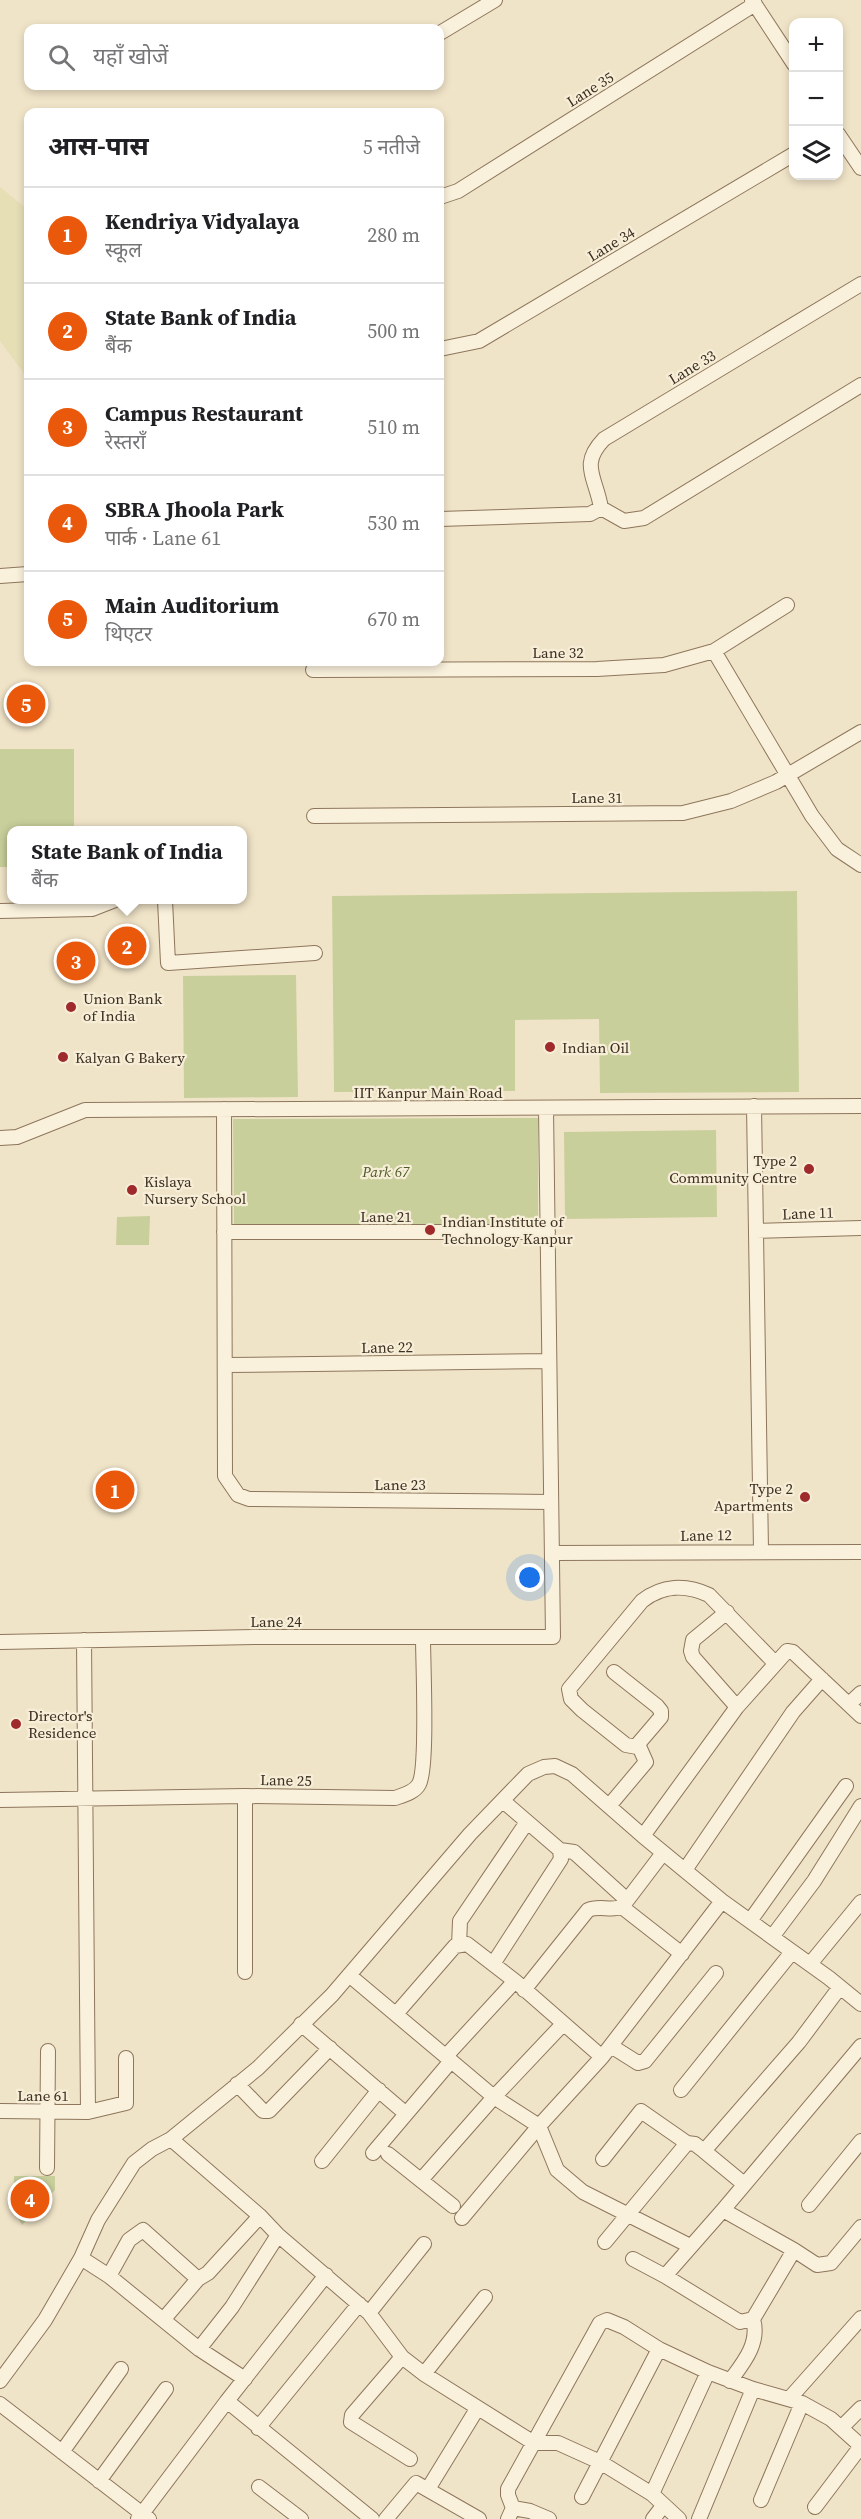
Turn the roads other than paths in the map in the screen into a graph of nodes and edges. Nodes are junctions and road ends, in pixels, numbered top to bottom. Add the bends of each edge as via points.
1 (495, 0) edge
2 (754, 2) edge
3 (444, 31) edge
4 (789, 56) edge
5 (843, 141) edge
6 (789, 157) edge
7 (861, 168) edge
8 (444, 196) edge
9 (861, 284) edge
10 (444, 349) edge
11 (861, 385) edge
12 (601, 508) junction
13 (444, 519) edge
14 (24, 574) edge
15 (0, 576) edge
16 (787, 605) dead end
17 (714, 651) junction
18 (313, 670) dead end
19 (861, 732) edge
20 (788, 776) junction
21 (314, 816) dead end
22 (861, 865) edge
23 (105, 904) edge
24 (165, 904) edge
25 (0, 911) edge
26 (315, 953) dead end
27 (754, 1106) junction
28 (861, 1106) edge
29 (546, 1108) junction
30 (224, 1109) junction
31 (0, 1138) edge
32 (861, 1228) edge
33 (756, 1231) junction
34 (225, 1232) junction
35 (548, 1232) junction
36 (549, 1361) junction
37 (226, 1365) junction
38 (550, 1502) junction
39 (761, 1551) junction
40 (861, 1552) edge
41 (552, 1553) junction
42 (727, 1612) junction
43 (423, 1638) junction
44 (84, 1640) junction
45 (0, 1642) edge
46 (775, 1664) junction
47 (614, 1672) dead end
48 (822, 1679) junction
49 (861, 1694) edge
50 (849, 1704) junction
51 (737, 1707) junction
52 (861, 1716) edge
53 (638, 1747) junction
54 (846, 1786) dead end
55 (246, 1796) junction
56 (85, 1797) junction
57 (0, 1800) edge
58 (503, 1801) junction
59 (609, 1806) junction
60 (861, 1806) edge
61 (528, 1822) junction
62 (643, 1836) junction
63 (560, 1850) junction
64 (663, 1853) junction
65 (685, 1870) junction
66 (722, 1900) junction
67 (861, 1902) edge
68 (624, 1903) junction
69 (750, 1921) junction
70 (772, 1937) junction
71 (459, 1945) junction
72 (792, 1952) junction
73 (682, 1954) junction
74 (493, 1964) junction
75 (810, 1964) junction
76 (245, 1972) dead end
77 (716, 1973) dead end
78 (349, 1975) junction
79 (520, 1985) junction
80 (840, 1987) junction
81 (861, 2004) edge
82 (396, 2014) junction
83 (301, 2024) junction
84 (564, 2024) junction
85 (611, 2046) junction
86 (861, 2046) edge
87 (330, 2048) junction
88 (48, 2051) dead end
89 (126, 2058) dead end
90 (602, 2058) junction
91 (448, 2059) junction
92 (237, 2084) junction
93 (379, 2090) junction
94 (681, 2090) dead end
95 (494, 2097) junction
96 (0, 2111) edge
97 (48, 2111) junction
98 (88, 2112) junction
99 (405, 2113) junction
100 (539, 2126) junction
101 (171, 2139) junction
102 (861, 2141) edge
103 (687, 2143) junction
104 (704, 2151) junction
105 (373, 2153) dead end
106 (388, 2154) dead end
107 (603, 2159) dead end
108 (322, 2161) dead end
109 (47, 2168) dead end
110 (421, 2180) junction
111 (744, 2184) junction
112 (809, 2205) dead end
113 (453, 2206) dead end
114 (723, 2210) junction
115 (627, 2214) junction
116 (260, 2216) junction
117 (462, 2218) dead end
118 (861, 2227) edge
119 (278, 2235) junction
120 (605, 2242) dead end
121 (424, 2244) dead end
122 (690, 2246) junction
123 (794, 2250) junction
124 (81, 2258) junction
125 (633, 2259) dead end
126 (326, 2275) junction
127 (109, 2276) junction
128 (665, 2276) junction
129 (198, 2280) junction
130 (485, 2296) dead end
131 (364, 2308) junction
132 (861, 2318) edge
133 (753, 2319) junction
134 (162, 2320) junction
135 (200, 2349) junction
136 (659, 2349) junction
137 (402, 2357) junction
138 (121, 2369) dead end
139 (708, 2372) junction
140 (424, 2374) junction
141 (245, 2379) junction
142 (0, 2381) edge
143 (730, 2381) junction
144 (166, 2389) dead end
145 (753, 2389) junction
146 (227, 2401) junction
147 (796, 2401) junction
148 (0, 2404) edge
149 (861, 2408) edge
150 (477, 2409) junction
151 (258, 2428) junction
152 (841, 2428) junction
153 (534, 2443) junction
154 (861, 2446) edge
155 (62, 2452) junction
156 (410, 2459) dead end
157 (600, 2462) junction
158 (99, 2481) junction
159 (259, 2487) dead end
160 (428, 2489) junction
161 (652, 2494) junction
162 (582, 2497) dead end
163 (760, 2500) dead end
164 (663, 2505) junction
165 (815, 2507) dead end
166 (511, 2514) edge
167 (143, 2517) edge
168 (301, 2519) edge
169 (372, 2519) edge
170 (386, 2519) edge
171 (479, 2519) edge
172 (549, 2519) edge
173 (653, 2519) edge
174 (679, 2519) edge
175 (699, 2519) edge

1 - 3 street
2 - 4 street
2 - 8 street, Lane 35 via 458,191
5 - 7 street
6 - 10 street, Lane 34 via 479,341
9 - 12 street, Lane 33 via 604,439 592,452 590,463
11 - 12 street via 644,518 624,521
12 - 13 street via 590,514
14 - 15 street
16 - 17 street, Lane 32
17 - 18 street, Lane 32 via 664,665 597,669
17 - 20 street
19 - 20 street, Lane 31
20 - 21 street, Lane 31 via 731,801 683,813
20 - 22 street via 837,849
23 - 25 street via 92,909
24 - 26 street via 168,963
27 - 28 street, IIT Kanpur Main Road
27 - 29 street, IIT Kanpur Main Road
27 - 33 street
29 - 30 street, IIT Kanpur Main Road
29 - 35 street
30 - 31 street, IIT Kanpur Main Road via 85,1110 17,1137
30 - 34 street
32 - 33 street, Lane 11
33 - 39 street
34 - 35 street, Lane 21
34 - 37 street
35 - 36 street
36 - 37 street, Lane 22
36 - 38 street
37 - 38 street, Lane 23 via 225,1476 238,1495 249,1499
38 - 41 street
39 - 40 street, Lane 12
39 - 41 street, Lane 12
41 - 43 street, Lane 24 via 553,1637
42 - 46 street
42 - 51 street via 693,1640 691,1651
42 - 53 street via 698,1590 679,1587 652,1593 569,1689 571,1699 582,1710 626,1745
43 - 44 street, Lane 24
43 - 55 street, Lane 25 via 423,1761 421,1782 415,1790 395,1798
44 - 45 street, Lane 24
44 - 56 street, Lane 61
46 - 48 street via 787,1652 793,1652
46 - 51 street
47 - 53 street via 661,1711 659,1720
48 - 50 street
48 - 65 street via 793,1712
49 - 50 street
50 - 52 street
51 - 62 street
53 - 59 street via 646,1762
54 - 69 street
55 - 56 street, Lane 25
55 - 76 street
56 - 57 street, Lane 25
56 - 98 street, Lane 61
58 - 59 street via 528,1774 555,1766 572,1774
58 - 61 street
58 - 78 street
59 - 62 street
60 - 70 street via 814,1881
61 - 63 street
61 - 71 street via 460,1921
62 - 64 street
63 - 68 street via 574,1852
63 - 74 street via 561,1859
64 - 65 street
64 - 68 street
65 - 66 street
66 - 69 street
66 - 73 street
67 - 75 street
68 - 73 street
68 - 79 street via 612,1909 588,1910
69 - 70 street
70 - 72 street
71 - 74 street via 467,1944
71 - 82 street
72 - 75 street
72 - 94 street
73 - 85 street
74 - 79 street
75 - 80 street
77 - 85 street via 645,2061 638,2063
78 - 82 street
78 - 83 street
79 - 84 street
79 - 91 street
80 - 81 street
80 - 104 street via 799,2042
82 - 91 street
83 - 87 street
83 - 92 street
84 - 90 street
84 - 95 street
85 - 90 street
86 - 111 street
87 - 92 street via 269,2110 263,2110
87 - 93 street
88 - 97 street
89 - 98 street via 126,2103
90 - 100 street
91 - 95 street
91 - 99 street
92 - 101 street
93 - 99 street
93 - 108 street
95 - 100 street
95 - 110 street
96 - 97 street, Lane 61
97 - 98 street, Lane 61
97 - 109 street
99 - 105 street
100 - 115 street via 558,2170 583,2192
100 - 117 street
101 - 116 street
101 - 124 street via 134,2163 98,2220
102 - 112 street
103 - 104 street
103 - 107 street via 641,2111
103 - 115 street
104 - 111 street
106 - 110 street
110 - 113 street
111 - 114 street
114 - 122 street
114 - 123 street
115 - 120 street
115 - 122 street
116 - 119 street
116 - 129 street via 208,2274
118 - 123 street via 831,2263 817,2265
119 - 126 street
119 - 135 street
121 - 131 street
122 - 128 street
123 - 133 street
124 - 127 street
124 - 142 street via 45,2320
125 - 128 street
126 - 131 street
126 - 141 street
127 - 129 street via 129,2240 143,2230
127 - 134 street
128 - 133 street via 740,2322
129 - 134 street
130 - 140 street
131 - 137 street
131 - 151 street
132 - 147 street
133 - 143 street via 754,2341
134 - 135 street
135 - 141 street
136 - 139 street
136 - 153 street via 624,2327 607,2320 600,2322
136 - 157 street
137 - 140 street
137 - 156 street via 352,2415 351,2422
138 - 155 street
139 - 143 street
139 - 161 street
140 - 150 street
141 - 146 street
143 - 145 street
144 - 158 street
145 - 147 street
145 - 175 street
146 - 151 street
146 - 167 street
147 - 152 street
147 - 163 street
148 - 155 street
149 - 152 street
150 - 153 street
150 - 160 street
151 - 169 street
152 - 154 street
153 - 157 street via 558,2443
153 - 166 street via 508,2489
154 - 165 street
155 - 158 street
157 - 161 street
157 - 162 street
158 - 167 street
159 - 168 street
160 - 170 street via 416,2483
160 - 171 street
161 - 164 street
164 - 173 street
164 - 174 street
166 - 172 street via 531,2511

